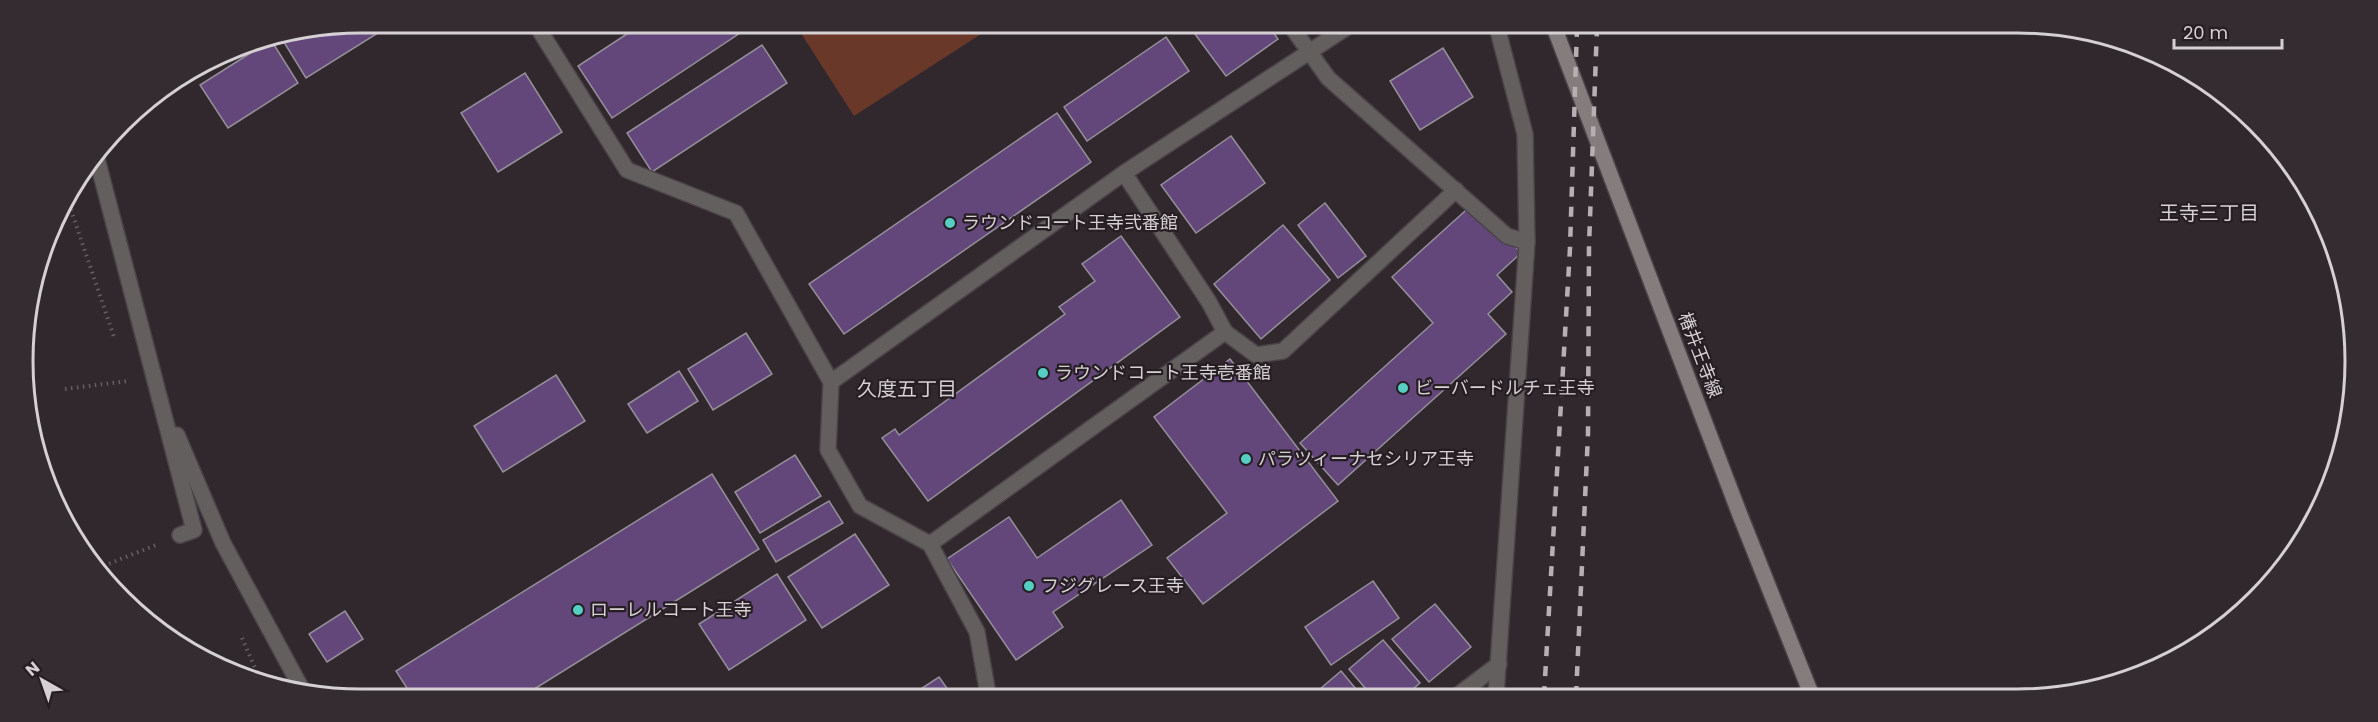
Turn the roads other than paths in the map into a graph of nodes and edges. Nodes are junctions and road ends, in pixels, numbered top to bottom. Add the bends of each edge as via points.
1 (541, 33) edge
2 (1296, 33) edge
3 (1339, 33) edge
4 (1499, 33) edge
5 (1556, 33) edge
6 (1309, 53) junction
7 (98, 165) edge
8 (1124, 173) junction
9 (1455, 190) junction
10 (1527, 242) junction
11 (1225, 332) junction
12 (831, 382) junction
13 (156, 386) junction
14 (180, 535) road end
15 (930, 544) junction
16 (1499, 664) junction
17 (299, 683) edge
18 (987, 689) edge
19 (1466, 689) edge
20 (1497, 689) edge
21 (1809, 689) edge

1 - 12 street via 627,170 736,213
2 - 6 street
3 - 6 street
4 - 10 street via 1525,134
5 - 21 main road, 椿井王寺線
6 - 8 street
6 - 9 street via 1328,78
7 - 13 street
8 - 11 street
8 - 12 street
9 - 10 street via 1507,236
9 - 11 street via 1283,351 1256,355
10 - 16 street
11 - 15 street
12 - 15 street via 828,450 860,506
13 - 14 street via 194,530
13 - 17 street via 223,543
15 - 18 street via 977,633
16 - 19 street
16 - 20 street

